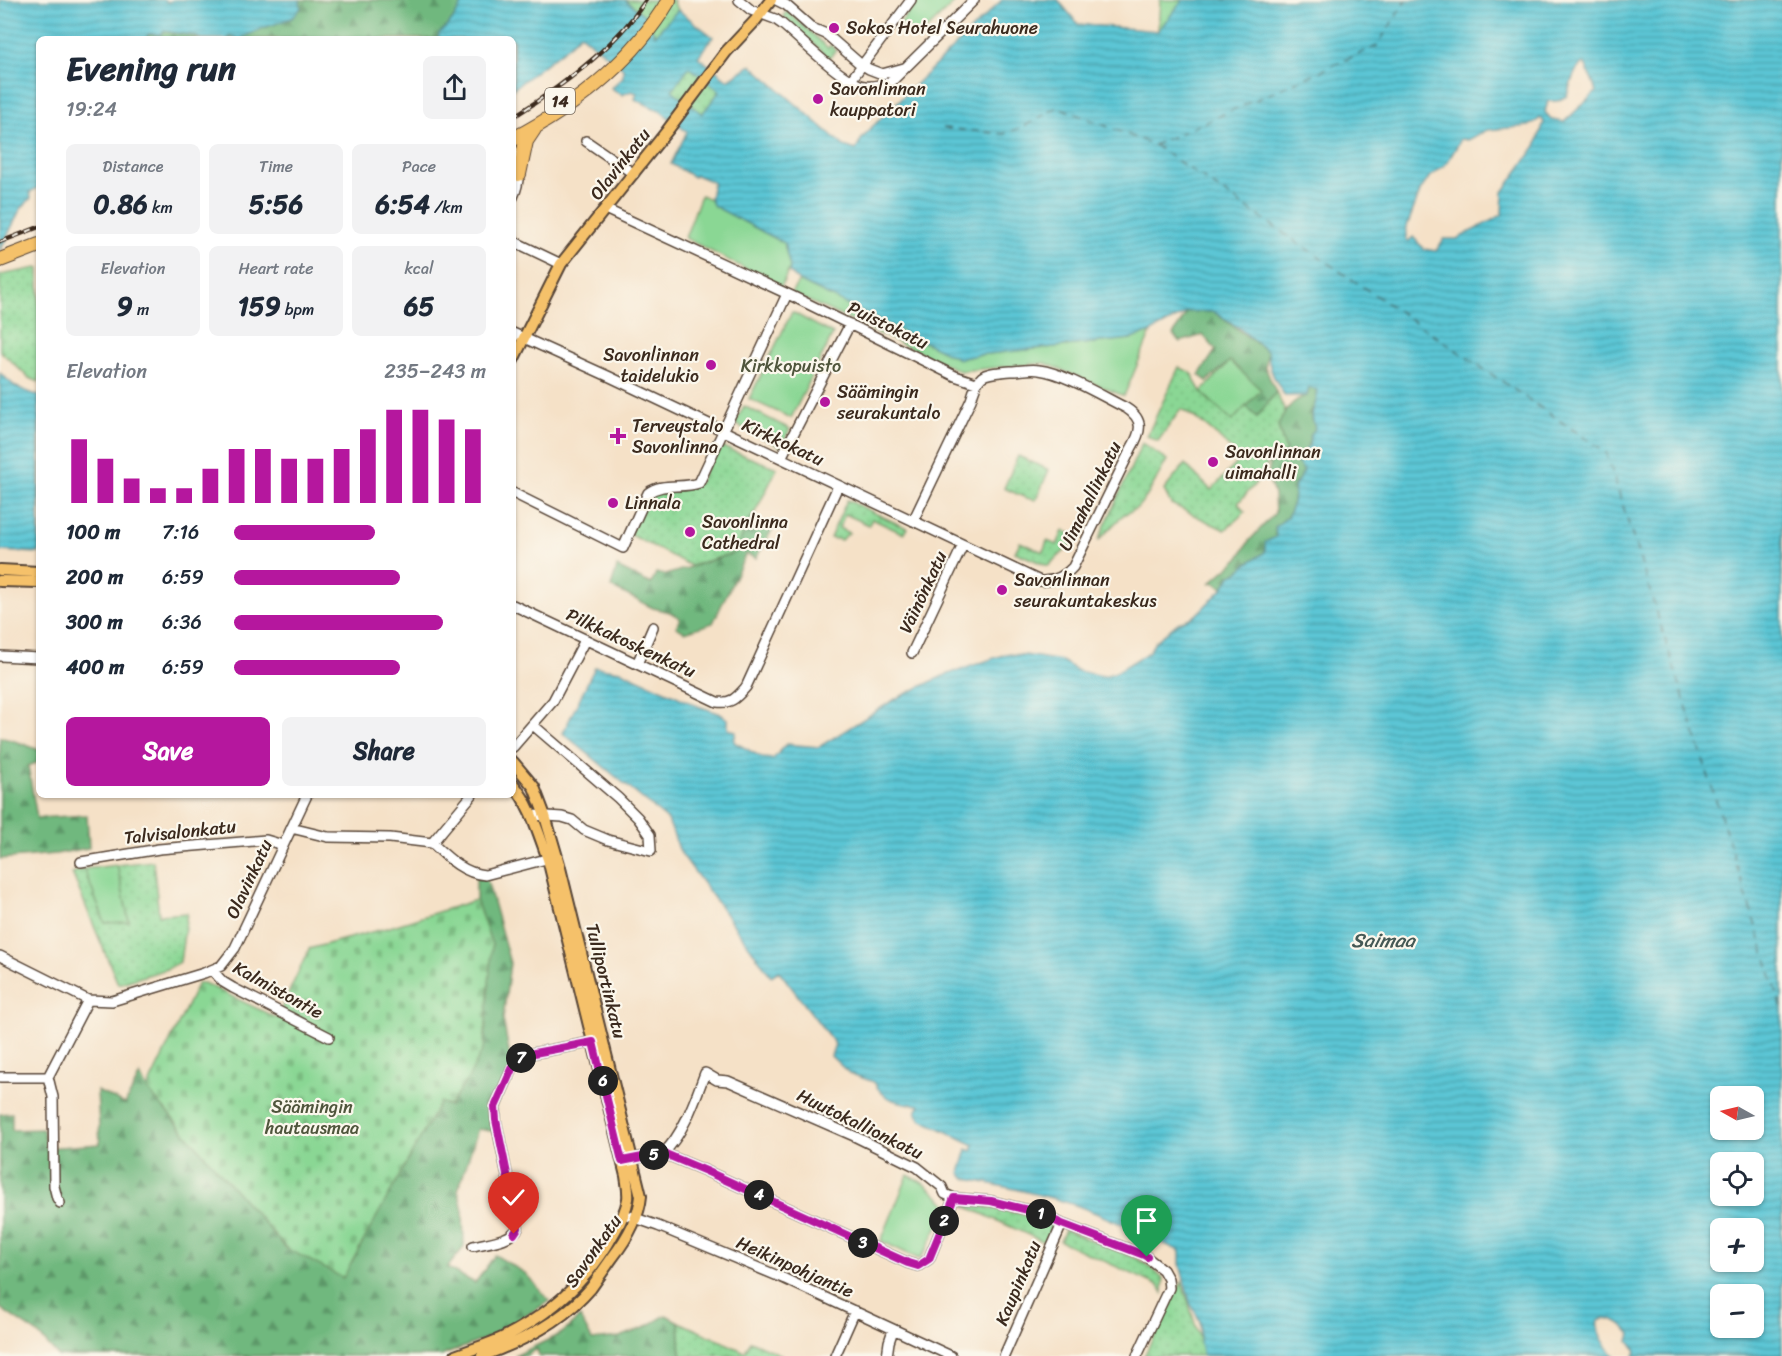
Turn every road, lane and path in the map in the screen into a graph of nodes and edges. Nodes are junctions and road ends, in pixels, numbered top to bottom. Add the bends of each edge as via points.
1 (667, 0) edge
2 (739, 0) edge
3 (771, 0) edge
4 (776, 0) edge
5 (911, 0) edge
6 (974, 0) edge
7 (760, 14) junction
8 (863, 65) junction
9 (906, 68) junction
10 (607, 71) junction
11 (851, 80) junction
12 (535, 127) junction
13 (516, 128) edge
14 (516, 137) edge
15 (586, 141) dead end
16 (517, 166) edge
17 (634, 174) junction
18 (605, 209) junction
19 (516, 242) edge
20 (36, 245) edge
21 (0, 260) edge
22 (561, 264) junction
23 (787, 294) junction
24 (850, 324) junction
25 (518, 335) edge
26 (976, 383) junction
27 (723, 432) junction
28 (781, 458) junction
29 (838, 486) junction
30 (516, 495) edge
31 (913, 521) junction
32 (963, 545) junction
33 (0, 570) edge
34 (36, 572) edge
35 (0, 581) edge
36 (1040, 581) joint
37 (36, 582) edge
38 (516, 606) edge
39 (653, 627) dead end
40 (585, 640) junction
41 (912, 653) dead end
42 (0, 656) edge
43 (36, 658) edge
44 (637, 664) junction
45 (533, 725) junction
46 (516, 744) edge
47 (516, 766) edge
48 (516, 788) edge
49 (306, 798) edge
50 (470, 798) edge
51 (532, 815) junction
52 (545, 816) junction
53 (291, 828) junction
54 (432, 843) junction
55 (283, 845) junction
56 (552, 857) junction
57 (81, 862) dead end
58 (1, 959) edge
59 (212, 970) junction
60 (88, 1000) junction
61 (329, 1037) dead end
62 (598, 1041) junction
63 (0, 1077) edge
64 (48, 1077) junction
65 (663, 1153) junction
66 (628, 1160) junction
67 (954, 1198) junction
68 (60, 1203) dead end
69 (624, 1214) junction
70 (636, 1218) junction
71 (1062, 1224) junction
72 (473, 1246) dead end
73 (855, 1311) junction
74 (893, 1330) junction
75 (454, 1356) edge
76 (482, 1356) edge
77 (835, 1356) edge
78 (887, 1356) edge
79 (951, 1356) edge
80 (1005, 1356) edge
81 (1137, 1356) edge

1 - 10 highway, 14 via 628,55
2 - 7 street
3 - 7 main road, Olavinkatu
4 - 8 street
5 - 8 street
6 - 9 street
7 - 11 street via 782,24
7 - 17 main road, Olavinkatu via 726,52
8 - 9 street via 882,74
8 - 11 street
9 - 11 street via 884,85 865,86
10 - 12 highway, 14 via 580,97
10 - 13 highway, 14
12 - 14 highway, 14
12 - 16 highway
15 - 17 street
17 - 18 main road, Olavinkatu
18 - 22 main road, Olavinkatu
18 - 23 street, Puistokatu
19 - 22 street
20 - 21 highway
22 - 25 main road, Olavinkatu
23 - 24 street, Puistokatu
23 - 27 street
24 - 26 street, Puistokatu
24 - 28 street
25 - 27 street, Kirkkokatu
26 - 31 street
26 - 36 street, Uimahallinkatu via 982,375 990,373 1037,369 1054,373 1133,412 1140,424 1138,439 1073,567 1058,579
27 - 28 street, Kirkkokatu
27 - 30 street via 699,483 655,487 648,493 622,548
28 - 29 street, Kirkkokatu
29 - 31 street, Kirkkokatu
29 - 44 street, Pilkkakoskenkatu via 746,687 736,700 717,702
31 - 32 street, Kirkkokatu
32 - 36 street, Kirkkokatu
32 - 41 street, Väinönkatu
33 - 34 main road
35 - 37 main road
38 - 40 street, Pilkkakoskenkatu
39 - 44 street
40 - 44 street, Pilkkakoskenkatu
40 - 45 street via 553,701
42 - 43 street
45 - 46 street
45 - 52 street via 638,818 650,835 651,851 608,840 572,820
47 - 52 main road, Tulliportinkatu via 534,788
48 - 51 main road, Tulliportinkatu
49 - 53 street, Olavinkatu
50 - 54 street
51 - 52 street
51 - 56 main road, Tulliportinkatu
52 - 56 main road, Tulliportinkatu
53 - 54 street via 328,837
53 - 55 street, Olavinkatu
54 - 56 street via 452,862 476,875
55 - 57 street, Talvisalonkatu via 266,840 159,849
55 - 59 street, Olavinkatu via 235,948 221,966
56 - 62 main road, Tulliportinkatu
58 - 60 street
59 - 60 street via 112,1001
59 - 61 street, Kalmistontie via 233,988
60 - 64 street
62 - 66 main road, Tulliportinkatu
62 - 72 street via 529,1054 521,1057 512,1069 495,1107 518,1228 508,1237
63 - 64 street
64 - 68 street via 53,1096 54,1186
65 - 66 street
65 - 67 street via 918,1266 929,1259
65 - 67 street, Huutokallionkatu via 679,1135 705,1072 917,1167
66 - 69 main road, Tulliportinkatu via 628,1201
66 - 70 main road, Tulliportinkatu via 641,1196
67 - 71 street via 1029,1210
69 - 70 street, Heikinpohjantie
69 - 75 main road, Savonkatu via 607,1246 567,1295 501,1339
70 - 73 street, Heikinpohjantie
70 - 76 main road, Savonkatu via 590,1289 574,1304 536,1331
71 - 80 street, Kaupinkatu
71 - 81 street via 1144,1255 1168,1279 1169,1288
73 - 74 street, Heikinpohjantie
73 - 77 street
74 - 78 street
74 - 79 street, Heikinpohjantie

